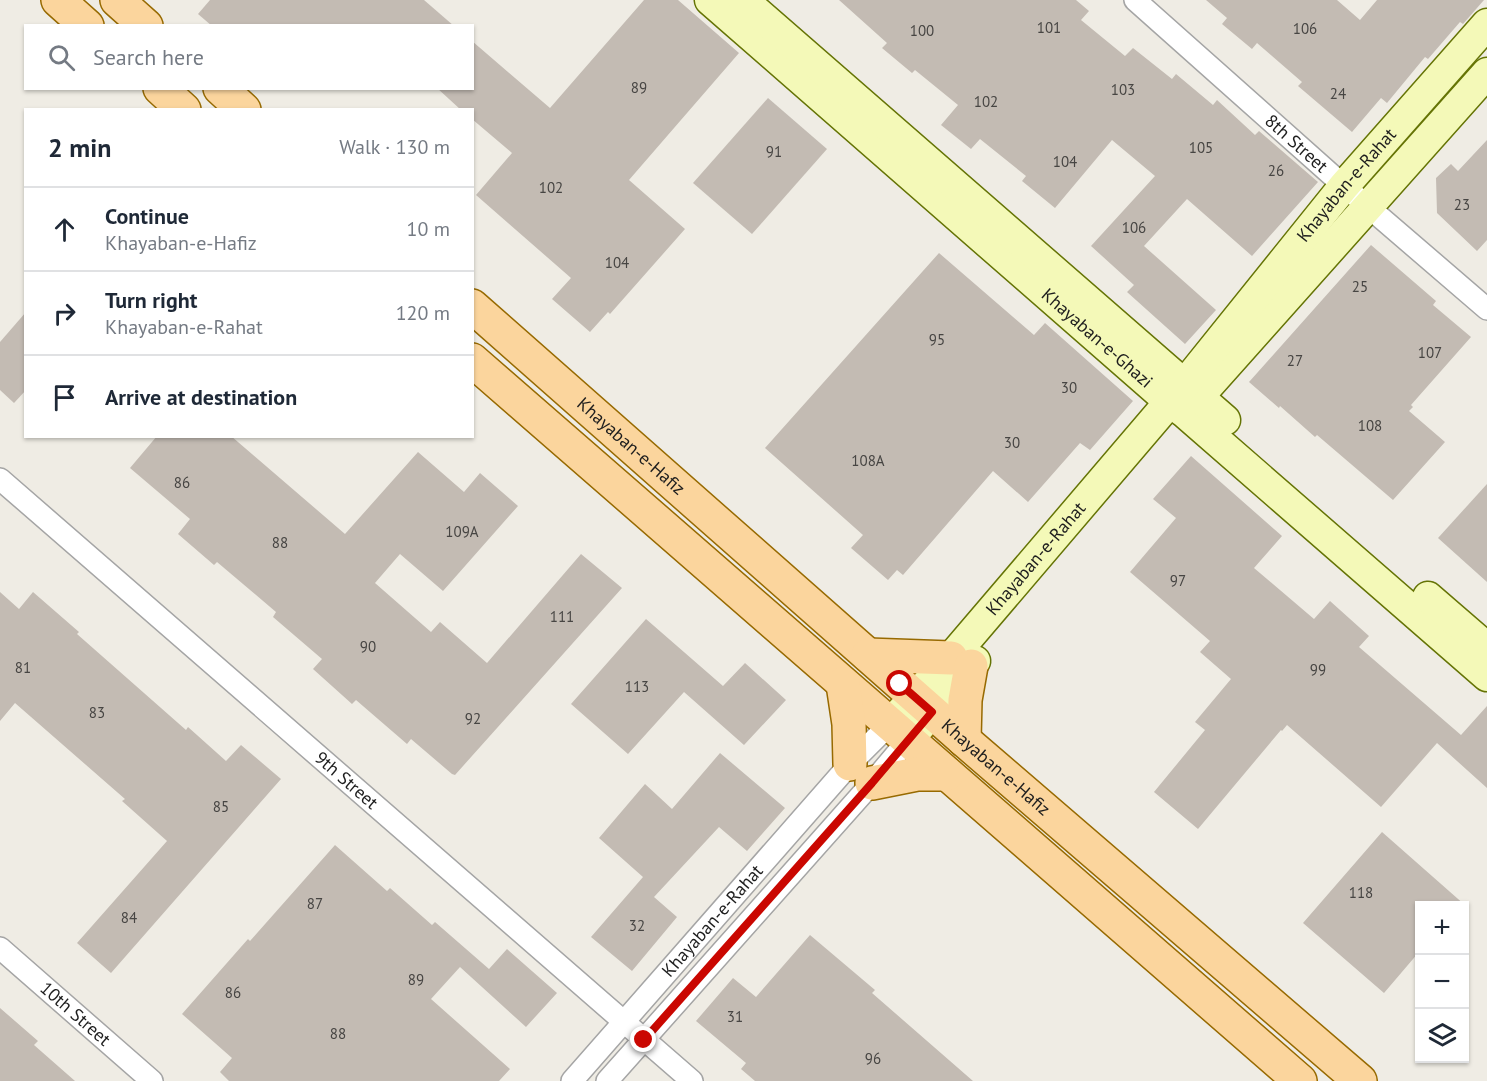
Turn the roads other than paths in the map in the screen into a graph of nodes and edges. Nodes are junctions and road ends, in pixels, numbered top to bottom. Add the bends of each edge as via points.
1 (58, 0) edge
2 (117, 0) edge
3 (710, 0) edge
4 (743, 0) edge
5 (1135, 0) edge
6 (85, 24) edge
7 (144, 24) edge
8 (1487, 24) edge
9 (1487, 73) edge
10 (162, 90) edge
11 (222, 90) edge
12 (182, 108) edge
13 (242, 108) edge
14 (1344, 186) junction
15 (1368, 207) junction
16 (474, 308) edge
17 (1487, 309) edge
18 (474, 362) edge
19 (1184, 399) junction
20 (0, 479) edge
21 (1487, 648) edge
22 (868, 655) junction
23 (961, 662) junction
24 (1487, 676) edge
25 (843, 684) junction
26 (923, 704) junction
27 (900, 731) junction
28 (964, 740) junction
29 (861, 774) junction
30 (947, 774) junction
31 (0, 948) edge
32 (624, 1022) junction
33 (644, 1040) junction
34 (152, 1081) edge
35 (572, 1081) edge
36 (607, 1081) edge
37 (692, 1081) edge
38 (1300, 1081) edge
39 (1360, 1081) edge

1 - 6 main road
2 - 7 main road
3 - 19 street, Khayaban-e-Ghazi
4 - 19 street, Khayaban-e-Ghazi
5 - 14 street, 8th Street
8 - 14 street, Khayaban-e-Rahat
9 - 15 street, Khayaban-e-Rahat
10 - 12 main road
11 - 13 main road
14 - 15 street, 8th Street
14 - 19 street, Khayaban-e-Rahat
15 - 17 street, 8th Street
15 - 19 street, Khayaban-e-Rahat
16 - 22 main road, Khayaban-e-Hafiz
18 - 25 main road, Khayaban-e-Hafiz
19 - 21 street, Khayaban-e-Ghazi
19 - 23 street, Khayaban-e-Rahat
19 - 24 street, Khayaban-e-Ghazi
20 - 32 street, 9th Street
22 - 23 main road
22 - 26 main road, Khayaban-e-Hafiz
23 - 26 street, Khayaban-e-Rahat
23 - 28 main road
25 - 27 main road, Khayaban-e-Hafiz
25 - 29 main road
26 - 27 street, Khayaban-e-Rahat
26 - 28 main road, Khayaban-e-Hafiz
27 - 29 street, Khayaban-e-Rahat
27 - 29 street, Khayaban-e-Rahat
27 - 30 main road, Khayaban-e-Hafiz
28 - 39 main road, Khayaban-e-Hafiz
29 - 30 main road
29 - 32 street, Khayaban-e-Rahat
29 - 33 street, Khayaban-e-Rahat
30 - 38 main road, Khayaban-e-Hafiz
31 - 34 street, 10th Street
32 - 33 street, 9th Street
32 - 35 street, Khayaban-e-Rahat
33 - 36 street, Khayaban-e-Rahat
33 - 37 street, 9th Street

